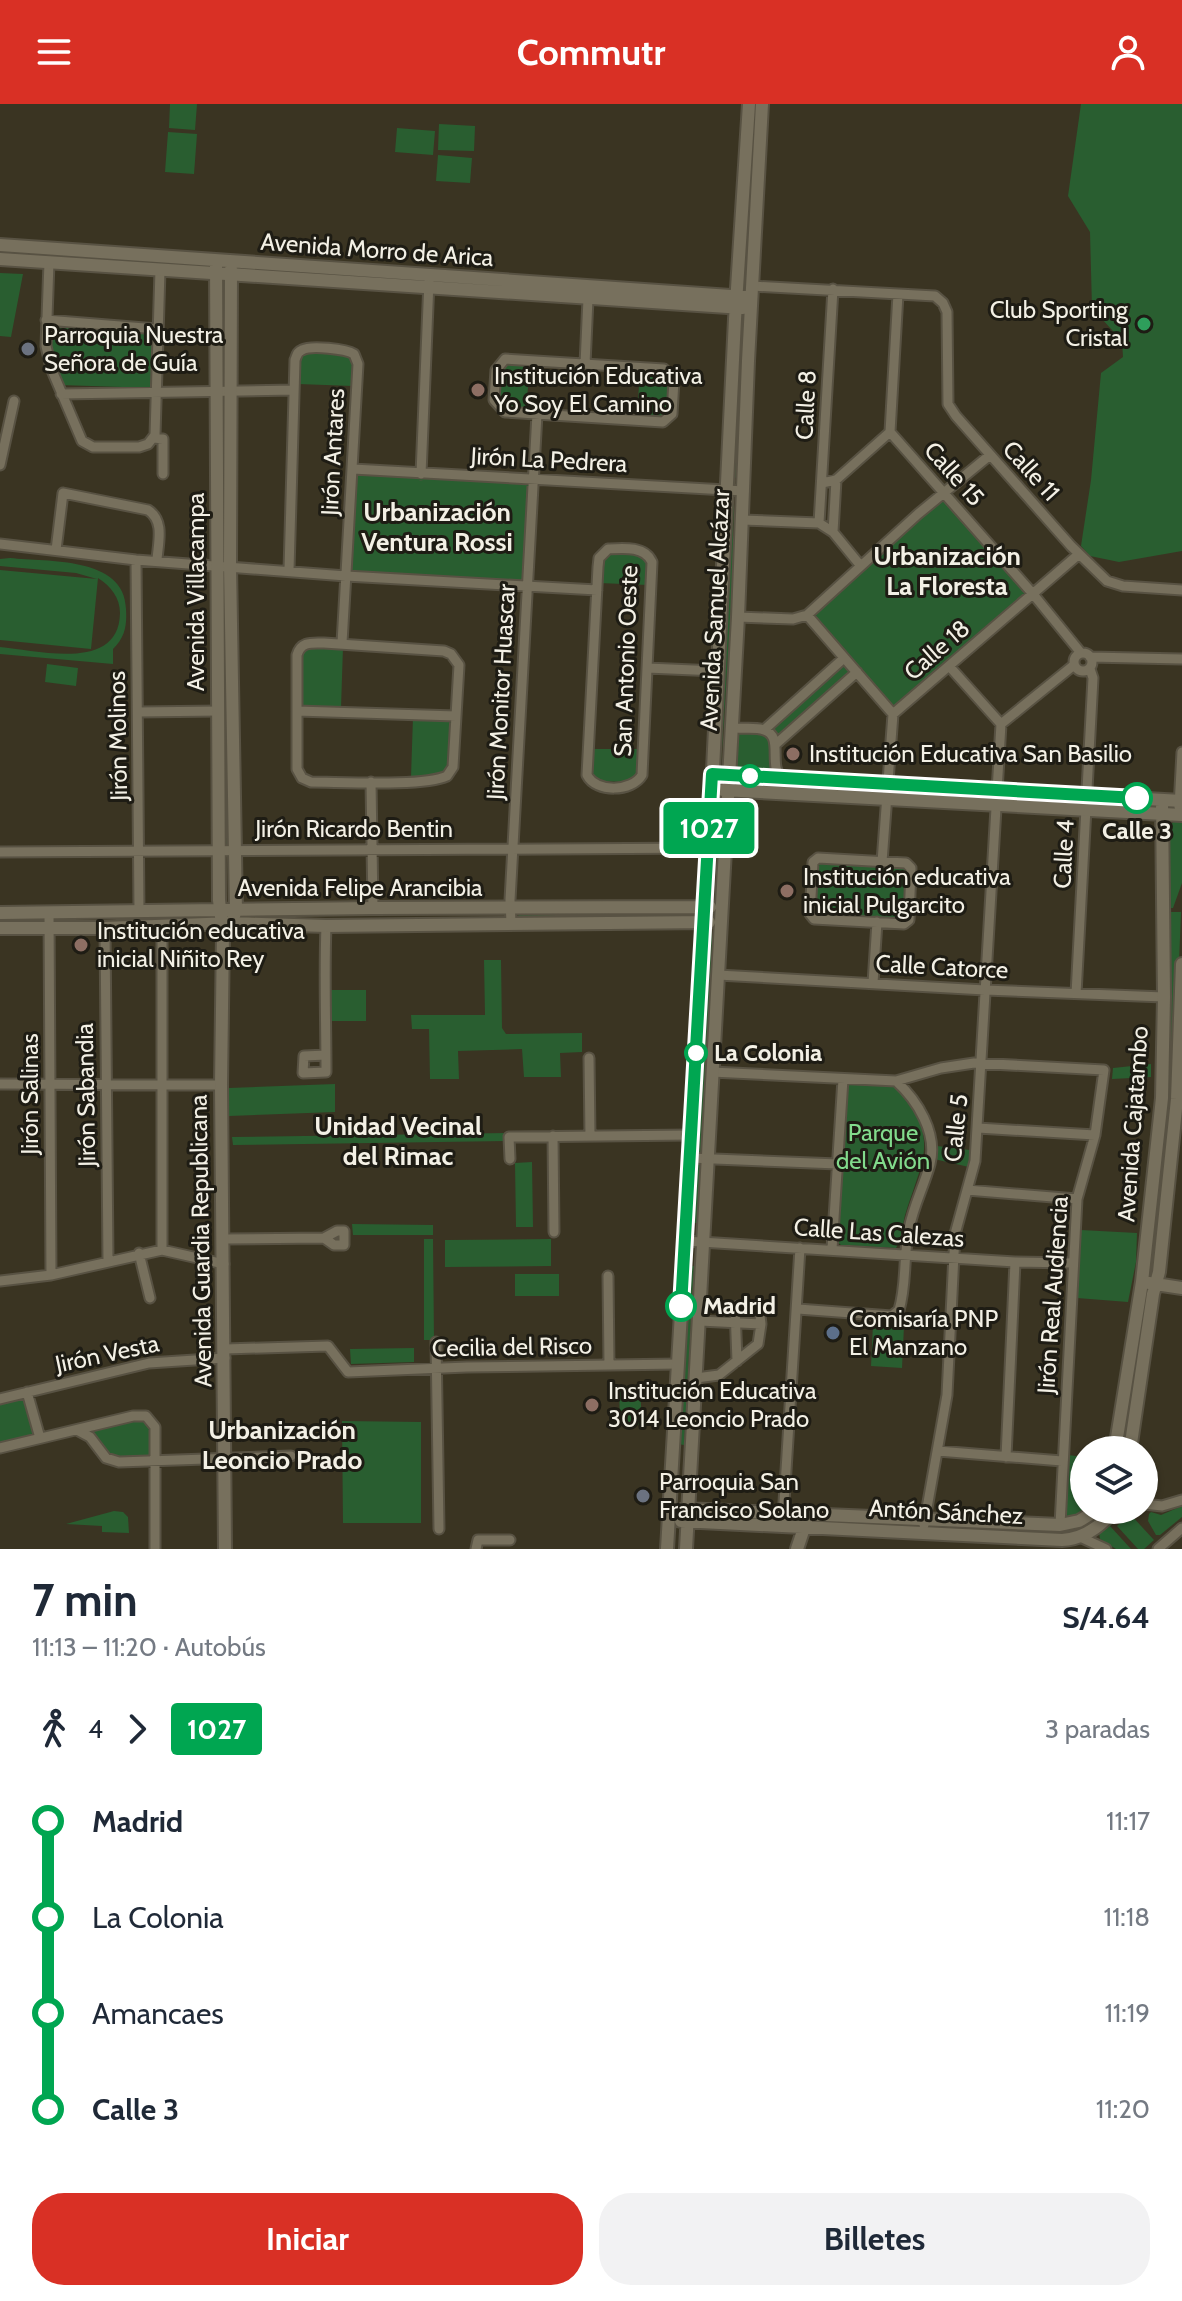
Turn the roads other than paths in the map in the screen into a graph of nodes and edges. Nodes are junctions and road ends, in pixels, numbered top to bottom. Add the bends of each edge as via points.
1 (749, 104) edge
2 (762, 104) edge
3 (744, 168) junction
4 (758, 168) junction
5 (0, 245) edge
6 (0, 259) edge
7 (49, 262) junction
8 (216, 267) junction
9 (231, 268) junction
10 (160, 270) junction
11 (429, 282) junction
12 (833, 289) junction
13 (898, 294) junction
14 (752, 297) junction
15 (588, 299) junction
16 (736, 302) junction
17 (46, 320) junction
18 (157, 329) junction
19 (585, 364) junction
20 (294, 387) junction
21 (223, 390) junction
22 (157, 391) junction
23 (61, 394) junction
24 (0, 403) edge
25 (537, 414) junction
26 (890, 432) junction
27 (154, 438) junction
28 (990, 455) junction
29 (0, 465) edge
30 (353, 469) junction
31 (163, 474) dead end
32 (421, 474) junction
33 (532, 479) junction
34 (836, 480) junction
35 (822, 483) junction
36 (726, 491) junction
37 (744, 491) junction
38 (943, 492) junction
39 (742, 520) junction
40 (819, 523) junction
41 (833, 532) junction
42 (0, 544) edge
43 (56, 550) junction
44 (1079, 554) junction
45 (136, 560) junction
46 (157, 560) junction
47 (860, 565) junction
48 (224, 566) junction
49 (289, 570) junction
50 (346, 576) junction
51 (526, 586) junction
52 (597, 590) junction
53 (1182, 590) edge
54 (1033, 594) junction
55 (807, 615) junction
56 (738, 617) junction
57 (342, 643) junction
58 (1086, 655) junction
59 (844, 658) junction
60 (1182, 659) edge
61 (1074, 665) junction
62 (949, 666) junction
63 (647, 668) junction
64 (1090, 669) junction
65 (717, 671) junction
66 (857, 672) junction
67 (219, 711) junction
68 (297, 711) junction
69 (138, 712) junction
70 (893, 714) junction
71 (456, 716) junction
72 (732, 724) junction
73 (1001, 724) junction
74 (764, 730) junction
75 (776, 744) junction
76 (1182, 752) edge
77 (712, 774) junction
78 (729, 775) junction
79 (781, 778) junction
80 (371, 782) junction
81 (887, 784) junction
82 (712, 790) junction
83 (998, 790) junction
84 (728, 791) junction
85 (1087, 796) junction
86 (886, 800) junction
87 (1162, 800) junction
88 (1181, 801) edge
89 (997, 806) junction
90 (1086, 811) junction
91 (1162, 815) junction
92 (1180, 815) edge
93 (513, 848) junction
94 (708, 848) junction
95 (372, 849) junction
96 (235, 850) junction
97 (139, 851) junction
98 (0, 852) edge
99 (219, 852) junction
100 (882, 862) junction
101 (704, 907) junction
102 (373, 908) junction
103 (510, 909) junction
104 (721, 909) junction
105 (139, 912) junction
106 (0, 913) edge
107 (49, 913) junction
108 (226, 920) junction
109 (703, 922) junction
110 (877, 922) junction
111 (511, 923) junction
112 (720, 923) junction
113 (162, 926) junction
114 (326, 926) junction
115 (0, 928) edge
116 (49, 928) junction
117 (105, 928) junction
118 (1182, 964) edge
119 (718, 975) junction
120 (873, 983) junction
121 (985, 990) junction
122 (1076, 994) junction
123 (1164, 997) junction
124 (326, 1055) dead end
125 (589, 1058) dead end
126 (981, 1065) junction
127 (712, 1072) junction
128 (843, 1079) junction
129 (896, 1081) junction
130 (0, 1084) edge
131 (105, 1084) junction
132 (161, 1085) junction
133 (221, 1085) junction
134 (50, 1086) junction
135 (1162, 1098) junction
136 (1180, 1099) edge
137 (978, 1128) junction
138 (691, 1135) junction
139 (1095, 1135) junction
140 (553, 1136) junction
141 (590, 1136) junction
142 (690, 1158) junction
143 (510, 1159) dead end
144 (708, 1159) junction
145 (838, 1164) junction
146 (967, 1190) junction
147 (1077, 1199) junction
148 (554, 1232) dead end
149 (324, 1238) dead end
150 (224, 1239) junction
151 (685, 1241) junction
152 (704, 1243) junction
153 (800, 1248) junction
154 (832, 1249) junction
155 (162, 1250) junction
156 (139, 1253) junction
157 (907, 1254) junction
158 (953, 1257) junction
159 (108, 1261) junction
160 (1015, 1262) junction
161 (1072, 1263) junction
162 (224, 1264) junction
163 (51, 1275) junction
164 (608, 1276) dead end
165 (0, 1281) edge
166 (1142, 1282) junction
167 (1156, 1284) junction
168 (1182, 1288) edge
169 (150, 1298) dead end
170 (798, 1309) junction
171 (700, 1321) junction
172 (736, 1323) junction
173 (761, 1324) junction
174 (436, 1342) dead end
175 (225, 1353) junction
176 (737, 1361) junction
177 (678, 1364) junction
178 (609, 1365) junction
179 (435, 1368) junction
180 (696, 1378) junction
181 (1126, 1382) junction
182 (1140, 1384) junction
183 (27, 1392) junction
184 (0, 1399) edge
185 (77, 1430) junction
186 (1117, 1436) edge
187 (1132, 1436) edge
188 (40, 1438) junction
189 (0, 1448) edge
190 (938, 1451) junction
191 (225, 1456) junction
192 (291, 1456) dead end
193 (1006, 1457) junction
194 (155, 1459) junction
195 (1062, 1461) junction
196 (1182, 1500) edge
197 (1158, 1506) edge
198 (783, 1511) junction
199 (806, 1512) junction
200 (670, 1514) junction
201 (689, 1516) junction
202 (925, 1518) junction
203 (1070, 1523) edge
204 (1099, 1524) edge
205 (1060, 1525) junction
206 (782, 1526) junction
207 (806, 1527) junction
208 (1182, 1528) edge
209 (439, 1529) dead end
210 (923, 1532) junction
211 (510, 1540) dead end
212 (1076, 1542) edge
213 (155, 1549) edge
214 (225, 1549) edge
215 (476, 1549) edge
216 (667, 1549) edge
217 (686, 1549) edge
218 (797, 1549) edge
219 (1106, 1549) edge
220 (1158, 1549) edge

1 - 3 main road, Avenida Samuel Alcázar
2 - 4 main road, Avenida Samuel Alcázar
3 - 4 main road
3 - 16 main road, Avenida Samuel Alcázar
4 - 14 main road, Avenida Samuel Alcázar
5 - 8 main road, Avenida Morro de Arica
6 - 7 main road, Avenida Morro de Arica
7 - 10 main road, Avenida Morro de Arica
7 - 17 street
8 - 9 main road, Avenida Morro de Arica
8 - 10 main road, Avenida Morro de Arica
8 - 21 main road, Avenida Villacampa
9 - 11 main road, Avenida Morro de Arica
9 - 21 main road, Avenida Villacampa
10 - 18 street
11 - 15 main road, Avenida Morro de Arica
11 - 16 main road, Avenida Morro de Arica
11 - 32 street
12 - 13 street
12 - 14 street
12 - 35 street, Calle 8
13 - 26 street
13 - 28 street, Calle 11 via 935,296 943,303 948,404
14 - 16 main road, Avenida Morro de Arica
14 - 37 main road, Avenida Samuel Alcázar
15 - 16 main road, Avenida Morro de Arica
15 - 19 street
16 - 36 main road, Avenida Samuel Alcázar
17 - 18 street
17 - 23 street via 46,346
18 - 22 street
19 - 25 street via 505,359 499,364 494,400 499,408
19 - 25 street via 664,369 674,380 672,414 663,422
20 - 21 street
20 - 30 street, Jirón Antares via 295,360 303,349 354,354 358,364
20 - 49 street
21 - 22 street
21 - 48 main road, Avenida Villacampa
22 - 23 street
22 - 27 street
23 - 27 street via 87,445 139,447
24 - 29 street via 13,404
25 - 33 street, Jirón Monitor Huascar
26 - 34 street
26 - 38 street, Calle 15
27 - 31 street via 163,440
28 - 38 street
28 - 44 street, Calle 11
30 - 32 street, Jirón La Pedrera
30 - 50 street, Jirón Antares
32 - 33 street, Jirón La Pedrera
33 - 36 street, Jirón La Pedrera
33 - 51 street, Jirón Monitor Huascar
34 - 35 street
34 - 41 street
35 - 40 street, Calle 8
36 - 37 street, Jirón La Pedrera
36 - 65 main road, Avenida Samuel Alcázar
37 - 39 main road, Avenida Samuel Alcázar
38 - 47 street
38 - 54 street, Calle 15
39 - 40 street
39 - 56 main road, Avenida Samuel Alcázar
40 - 41 street
41 - 47 street
42 - 43 street
43 - 45 street
43 - 46 street via 63,493 154,514 159,527
44 - 53 street, Calle 11 via 1114,584
44 - 54 street, Calle 18
45 - 46 street
45 - 69 street, Jirón Molinos
46 - 48 street
47 - 55 street
48 - 49 street
48 - 67 main road, Avenida Villacampa
48 - 96 main road, Avenida Villacampa
49 - 50 street
50 - 51 street
50 - 57 street, Jirón Antares
51 - 52 street
51 - 93 street, Jirón Monitor Huascar
52 - 63 street, San Antonio Oeste via 599,558 608,549 650,556
52 - 63 street, San Antonio Oeste via 587,775 591,783 631,787 642,775
54 - 58 street, Calle 15
54 - 62 street, Calle 18
55 - 56 street
55 - 59 street
56 - 72 main road, Avenida Samuel Alcázar
57 - 68 street via 311,643 299,649
57 - 71 street via 451,654 459,665
58 - 60 street
58 - 61 street via 1074,659
58 - 64 street via 1093,663
59 - 66 street
59 - 74 street
61 - 64 street via 1081,671
61 - 73 street
62 - 70 street, Calle 18
62 - 73 street
63 - 65 street
64 - 85 street, Calle 4
65 - 77 main road, Avenida Samuel Alcázar
66 - 70 street
66 - 75 street
67 - 69 street
67 - 99 main road, Avenida Villacampa
68 - 71 street
68 - 80 street via 297,769 302,778
69 - 97 street, Jirón Molinos
70 - 81 street
71 - 80 street via 453,767 447,776
72 - 74 street
72 - 78 main road, Avenida Samuel Alcázar
73 - 83 street, Calle 5
74 - 75 street
75 - 79 street via 774,767
76 - 88 street
77 - 78 main road
77 - 82 main road, Avenida Samuel Alcázar
78 - 79 main road
78 - 84 main road, Avenida Samuel Alcázar
79 - 81 main road
80 - 95 street
81 - 83 main road
81 - 86 street
82 - 84 main road
82 - 94 main road, Avenida Samuel Alcázar
83 - 85 main road
83 - 89 street, Calle 5
84 - 86 main road
84 - 104 main road, Avenida Samuel Alcázar
85 - 87 main road
85 - 90 street, Calle 4
86 - 89 main road
86 - 100 street
87 - 88 main road
87 - 91 main road, Avenida Cajatambo
88 - 92 street
89 - 90 main road
89 - 121 street, Calle 5
90 - 91 main road
90 - 122 street, Calle 4
91 - 92 main road
91 - 123 main road, Avenida Cajatambo
93 - 94 street, Jirón Ricardo Bentin
93 - 95 street, Jirón Ricardo Bentin
93 - 103 street, Jirón Monitor Huascar
94 - 101 main road, Avenida Samuel Alcázar
95 - 96 street, Jirón Ricardo Bentin
95 - 102 street
96 - 99 street, Jirón Ricardo Bentin
96 - 108 main road, Avenida Villacampa
97 - 98 street, Jirón Ricardo Bentin
97 - 99 street, Jirón Ricardo Bentin
97 - 105 street, Jirón Molinos
99 - 108 main road, Avenida Villacampa
100 - 110 street via 911,868 909,920
100 - 110 street via 813,862 814,919
101 - 103 main road, Avenida Felipe Arancibia
101 - 104 main road, Avenida Felipe Arancibia
101 - 109 main road, Avenida Samuel Alcázar
102 - 103 main road, Avenida Felipe Arancibia
102 - 108 main road, Avenida Felipe Arancibia
103 - 111 street, Jirón Monitor Huascar
104 - 112 main road, Avenida Samuel Alcázar
105 - 107 main road, Avenida Felipe Arancibia
105 - 108 main road, Avenida Felipe Arancibia
106 - 107 main road, Avenida Felipe Arancibia
107 - 116 street, Jirón Salinas
108 - 113 main road, Avenida Felipe Arancibia
108 - 114 main road, Avenida Felipe Arancibia
108 - 133 main road, Avenida Guardia Republicana
109 - 111 main road, Avenida Felipe Arancibia
109 - 112 main road, Avenida Felipe Arancibia
109 - 138 main road, Avenida Samuel Alcázar
110 - 120 street
111 - 114 main road, Avenida Felipe Arancibia
112 - 119 main road, Avenida Samuel Alcázar
113 - 117 main road, Avenida Felipe Arancibia
113 - 132 street
114 - 124 street
115 - 116 main road, Avenida Felipe Arancibia
116 - 117 main road, Avenida Felipe Arancibia
116 - 134 street, Jirón Salinas
117 - 131 street, Jirón Sabandia
118 - 136 main road, Avenida Cajatambo
119 - 120 street, Calle Catorce
119 - 127 main road, Avenida Samuel Alcázar
120 - 121 street, Calle Catorce
121 - 122 street, Calle Catorce
121 - 126 street, Calle 5
122 - 123 street, Calle Catorce
123 - 135 main road, Avenida Cajatambo
125 - 141 street
126 - 129 street via 960,1064
126 - 137 street, Calle 5
126 - 139 street, Jirón Real Audiencia via 1104,1070
127 - 128 street
127 - 144 main road, Avenida Samuel Alcázar
128 - 129 street
128 - 145 street
129 - 157 street via 918,1105 932,1153 908,1230
130 - 134 street
131 - 132 street
131 - 134 street
131 - 159 street, Jirón Sabandia
132 - 133 street
132 - 155 street
133 - 150 main road, Avenida Guardia Republicana
134 - 163 street, Jirón Salinas
135 - 136 main road
135 - 166 main road, Avenida Cajatambo
136 - 167 main road, Avenida Cajatambo
137 - 139 street
137 - 146 street, Calle 5
138 - 141 street
138 - 142 main road, Avenida Samuel Alcázar
139 - 147 street, Jirón Real Audiencia
140 - 141 street
140 - 143 street via 509,1137
140 - 148 street
142 - 144 street
142 - 151 main road, Avenida Samuel Alcázar
144 - 145 street
144 - 152 main road, Avenida Samuel Alcázar
145 - 154 street
146 - 147 street
146 - 158 street, Calle 5
147 - 161 street, Jirón Real Audiencia
149 - 150 street
150 - 162 main road, Avenida Guardia Republicana
151 - 152 street, Calle Las Calezas
151 - 177 main road, Avenida Samuel Alcázar
152 - 153 street, Calle Las Calezas
152 - 171 main road, Avenida Samuel Alcázar
153 - 154 street, Calle Las Calezas
153 - 170 street
154 - 157 street, Calle Las Calezas
155 - 156 street
155 - 162 street
156 - 159 street
156 - 169 street
157 - 158 street, Calle Las Calezas
157 - 170 street via 897,1314
158 - 160 street, Calle Las Calezas
158 - 190 street, Calle 5 via 947,1395
159 - 163 street
160 - 161 street, Calle Las Calezas
160 - 193 street
161 - 195 street, Jirón Real Audiencia
162 - 175 main road, Avenida Guardia Republicana
163 - 165 street
164 - 178 street
166 - 167 main road
166 - 181 main road, Avenida Cajatambo
167 - 168 main road
167 - 182 main road, Avenida Cajatambo
170 - 198 street
171 - 172 street
171 - 180 main road, Avenida Samuel Alcázar
172 - 173 street
172 - 173 street via 736,1307 759,1308
172 - 176 street
173 - 176 street via 758,1344
174 - 179 street
175 - 179 street, Cecilia del Risco via 328,1346 348,1372
175 - 183 street, Jirón Vesta via 149,1363
175 - 191 main road, Avenida Guardia Republicana
176 - 180 street via 719,1375
177 - 178 street, Cecilia del Risco
177 - 200 main road, Avenida Samuel Alcázar
178 - 179 street, Cecilia del Risco
179 - 209 street
180 - 201 main road, Avenida Samuel Alcázar
181 - 182 main road
181 - 186 main road, Avenida Cajatambo
182 - 187 main road, Avenida Cajatambo
183 - 184 street, Jirón Vesta
183 - 188 street
185 - 188 street
185 - 194 street via 106,1458
185 - 194 street via 146,1416 155,1427
188 - 189 street
190 - 193 street
190 - 202 street, Calle 5
191 - 192 street
191 - 194 street
191 - 214 main road, Avenida Guardia Republicana
193 - 195 street
194 - 213 street
195 - 205 street, Jirón Real Audiencia
196 - 197 street
198 - 199 main road, Antón Sánchez
198 - 201 main road, Antón Sánchez
198 - 206 street
199 - 202 main road, Antón Sánchez
199 - 207 main road
200 - 201 main road, Antón Sánchez
200 - 216 main road, Avenida Samuel Alcázar
201 - 206 main road, Antón Sánchez
201 - 217 main road, Avenida Samuel Alcázar
202 - 205 main road, Antón Sánchez
202 - 210 street, Calle 5
203 - 205 main road, Antón Sánchez
204 - 212 main road
206 - 207 main road, Antón Sánchez
207 - 210 main road, Antón Sánchez
207 - 218 main road
208 - 220 street
210 - 212 main road, Antón Sánchez
211 - 215 street via 478,1540
212 - 219 street

